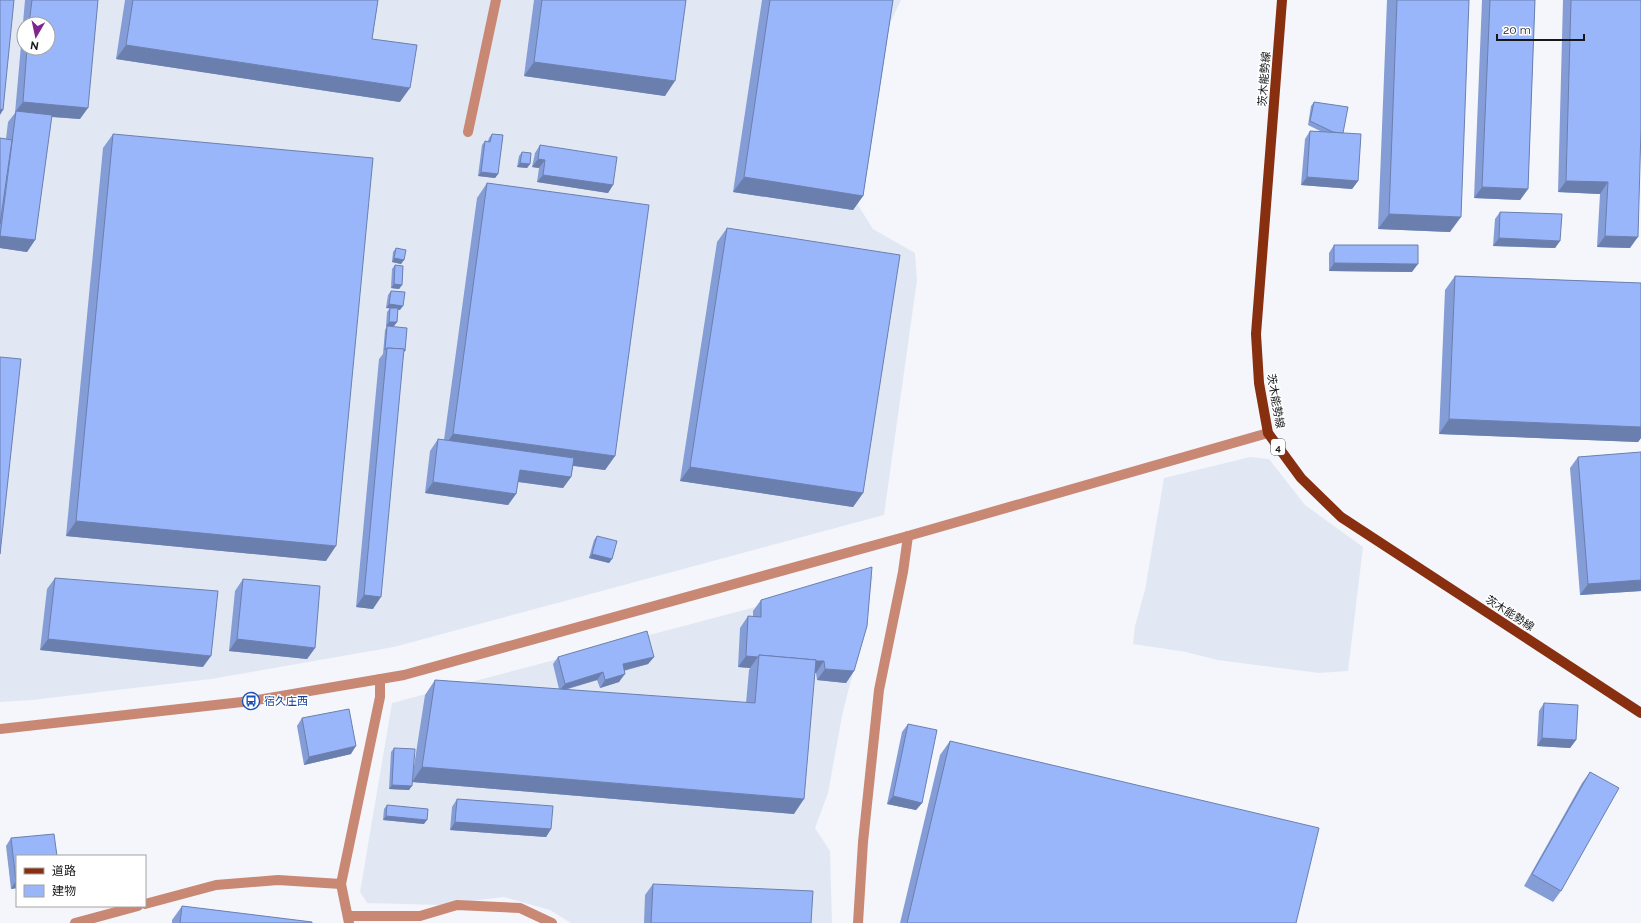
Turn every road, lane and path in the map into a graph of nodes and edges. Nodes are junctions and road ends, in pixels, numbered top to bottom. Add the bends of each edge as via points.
1 (496, 0) edge
2 (1282, 0) edge
3 (468, 132) dead end
4 (1268, 433) junction
5 (908, 536) junction
6 (380, 679) junction
7 (1641, 713) edge
8 (0, 729) edge
9 (341, 884) junction
10 (146, 904) edge
11 (134, 907) edge
12 (349, 919) edge
13 (75, 923) edge
14 (552, 923) edge
15 (858, 923) edge

1 - 3 street
2 - 4 main road, 茨木能勢線 / 4 via 1256,334 1259,383
4 - 5 street
4 - 7 main road, 茨木能勢線 / 4 via 1301,478 1340,517
5 - 6 street via 404,675
5 - 15 street via 904,572 879,690 863,842
6 - 8 street via 251,701
6 - 9 street via 380,697
9 - 10 street via 278,880 216,885
9 - 12 street
11 - 13 street
12 - 14 street via 420,916 456,905 520,908

